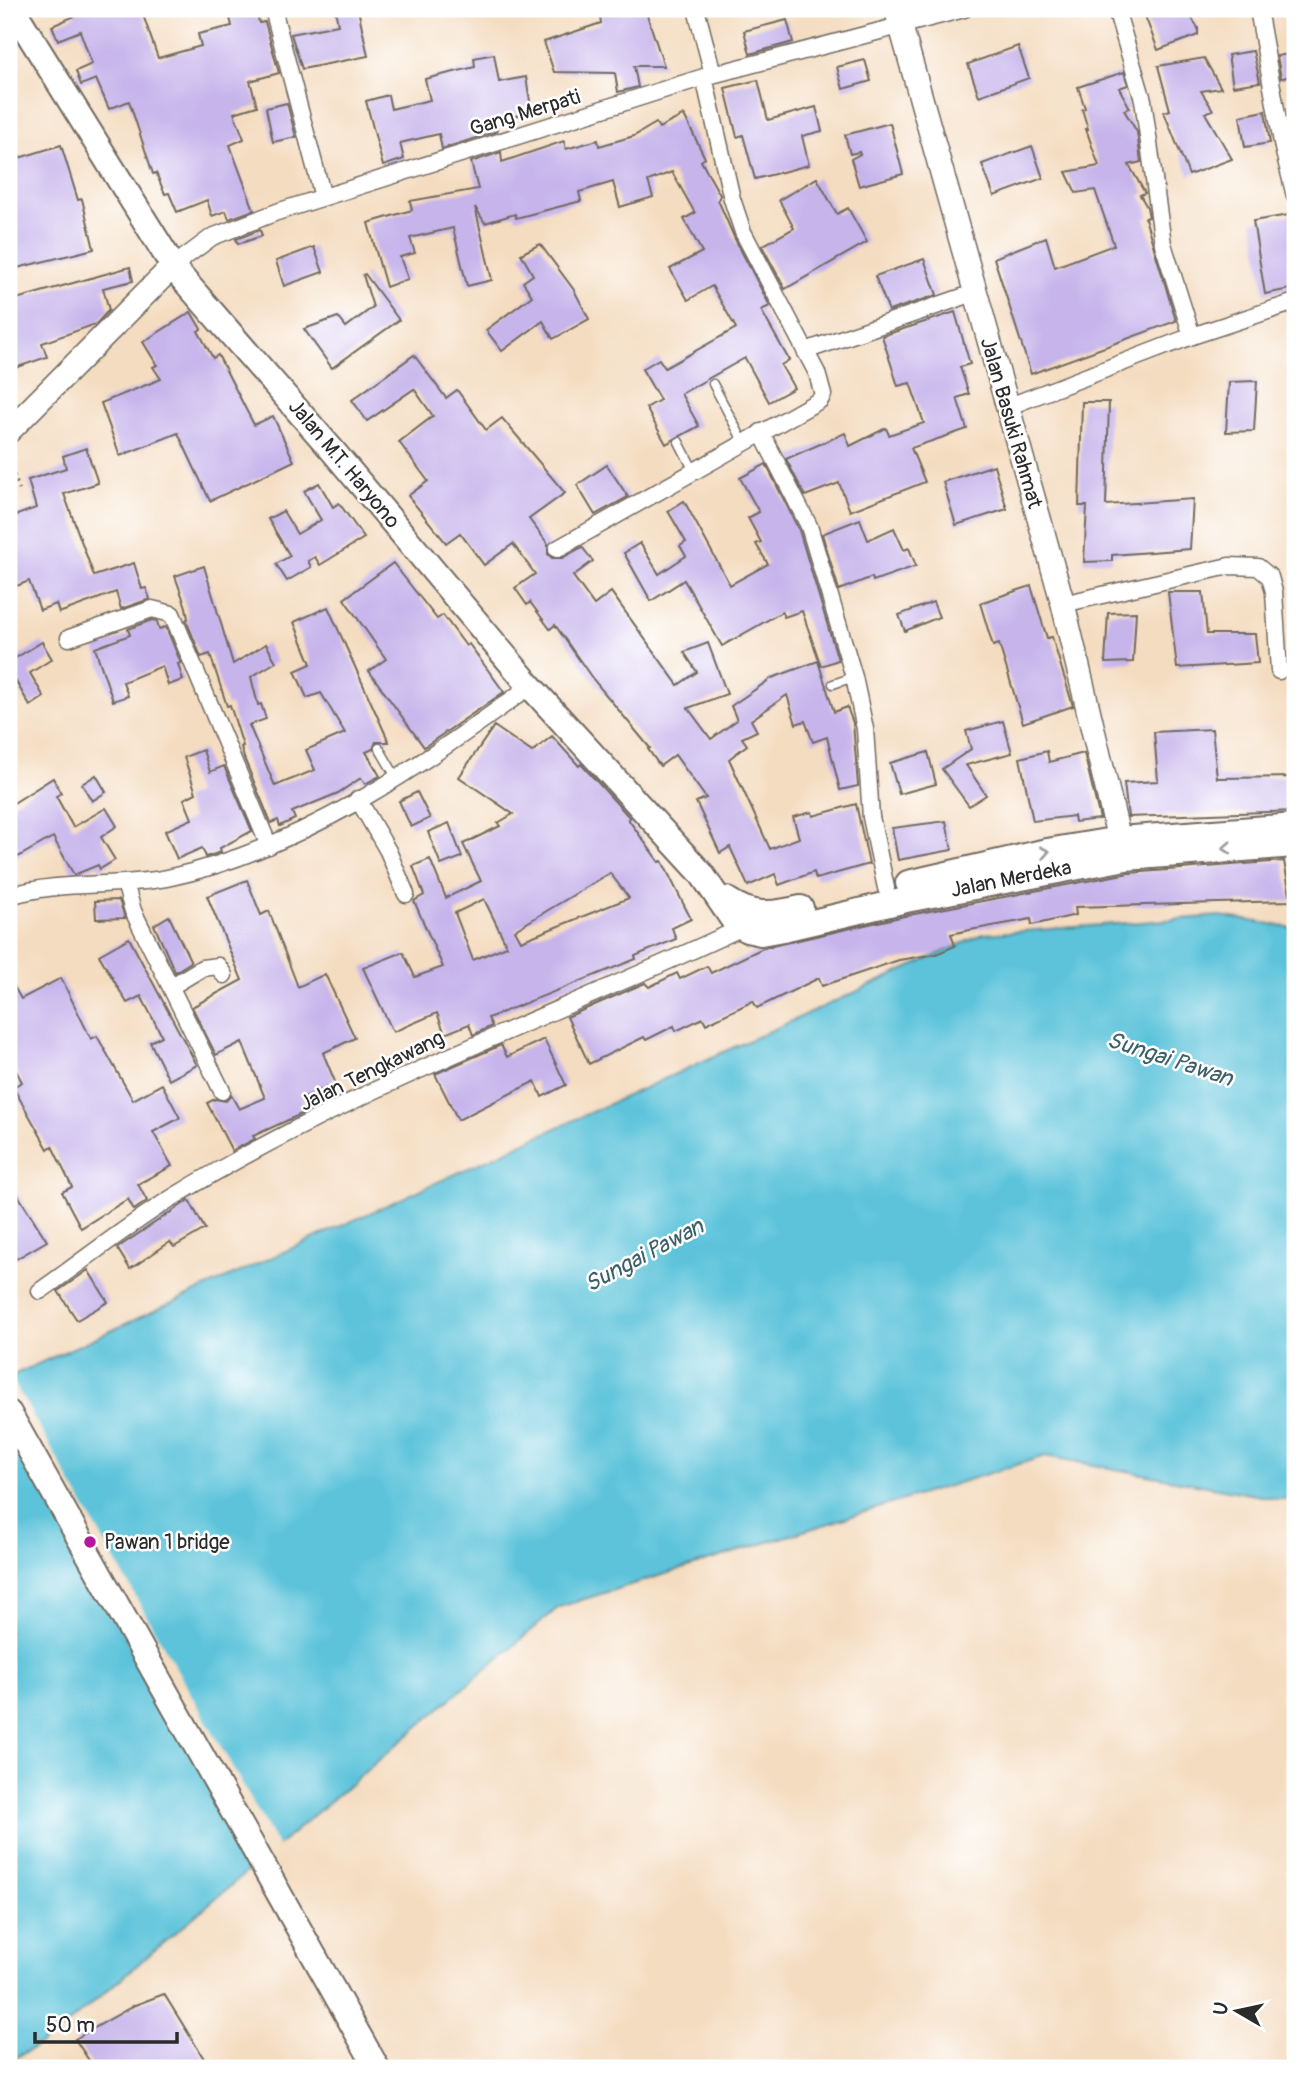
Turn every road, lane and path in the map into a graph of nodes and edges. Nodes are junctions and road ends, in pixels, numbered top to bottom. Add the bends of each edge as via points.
1 (13, 9) edge
2 (273, 9) edge
3 (696, 9) edge
4 (964, 9) edge
5 (1116, 9) edge
6 (1258, 9) edge
7 (897, 17) edge
8 (708, 76) junction
9 (1295, 196) edge
10 (323, 197) junction
11 (173, 266) junction
12 (974, 293) junction
13 (1295, 302) edge
14 (1192, 336) junction
15 (805, 351) junction
16 (713, 384) dead end
17 (1007, 407) junction
18 (9, 431) edge
19 (761, 432) junction
20 (679, 442) dead end
21 (744, 443) junction
22 (9, 462) edge
23 (695, 473) junction
24 (22, 494) dead end
25 (557, 549) dead end
26 (1063, 604) junction
27 (69, 638) dead end
28 (1279, 671) dead end
29 (855, 677) junction
30 (834, 684) dead end
31 (530, 686) junction
32 (379, 748) dead end
33 (396, 778) junction
34 (358, 799) junction
35 (1295, 826) edge
36 (1119, 839) junction
37 (1295, 845) edge
38 (269, 846) junction
39 (125, 883) junction
40 (886, 888) junction
41 (406, 894) dead end
42 (9, 896) edge
43 (739, 918) junction
44 (224, 975) dead end
45 (172, 986) junction
46 (222, 1091) dead end
47 (40, 1291) dead end
48 (9, 1413) edge
49 (377, 2068) edge

1 - 11 main road, Jalan M.T. Haryono
2 - 10 street
3 - 8 street
4 - 7 street, Gang Merpati
5 - 14 street via 1143,100 1163,244
6 - 9 street
7 - 8 street, Gang Merpati
7 - 12 street, Jalan Basuki Rahmat
8 - 10 street, Gang Merpati
8 - 15 street via 732,199 743,232
10 - 11 street, Gang Merpati via 212,237
11 - 18 street
11 - 31 main road, Jalan M.T. Haryono
12 - 15 street
12 - 17 street, Jalan Basuki Rahmat
13 - 14 street
14 - 17 street
15 - 19 street via 823,386 822,398
16 - 21 lane
17 - 26 street, Jalan Basuki Rahmat
19 - 21 street
19 - 29 street via 809,526
20 - 23 lane
21 - 23 street
22 - 24 path
23 - 25 street
26 - 28 street via 1229,566 1258,567 1270,577 1274,592
26 - 36 street, Jalan Basuki Rahmat
27 - 38 street via 152,610 172,614
29 - 30 lane
29 - 40 street via 865,729 870,817
31 - 33 street via 443,751
31 - 43 main road, Jalan M.T. Haryono
32 - 33 lane
33 - 34 street
34 - 38 street
34 - 41 street
35 - 36 main road, Jalan Merdeka
40 -> 36 main road, Jalan Merdeka
37 -> 43 main road, Jalan Merdeka via 1126,858 919,897 770,932 754,932
38 - 39 street via 185,873
39 - 42 street
39 - 45 street via 133,911
40 - 43 main road, Jalan Merdeka
43 - 47 street, Jalan Tengkawang via 699,949 488,1038 259,1150 169,1200
44 - 45 street via 218,967 206,967
45 - 46 street
48 - 49 main road

